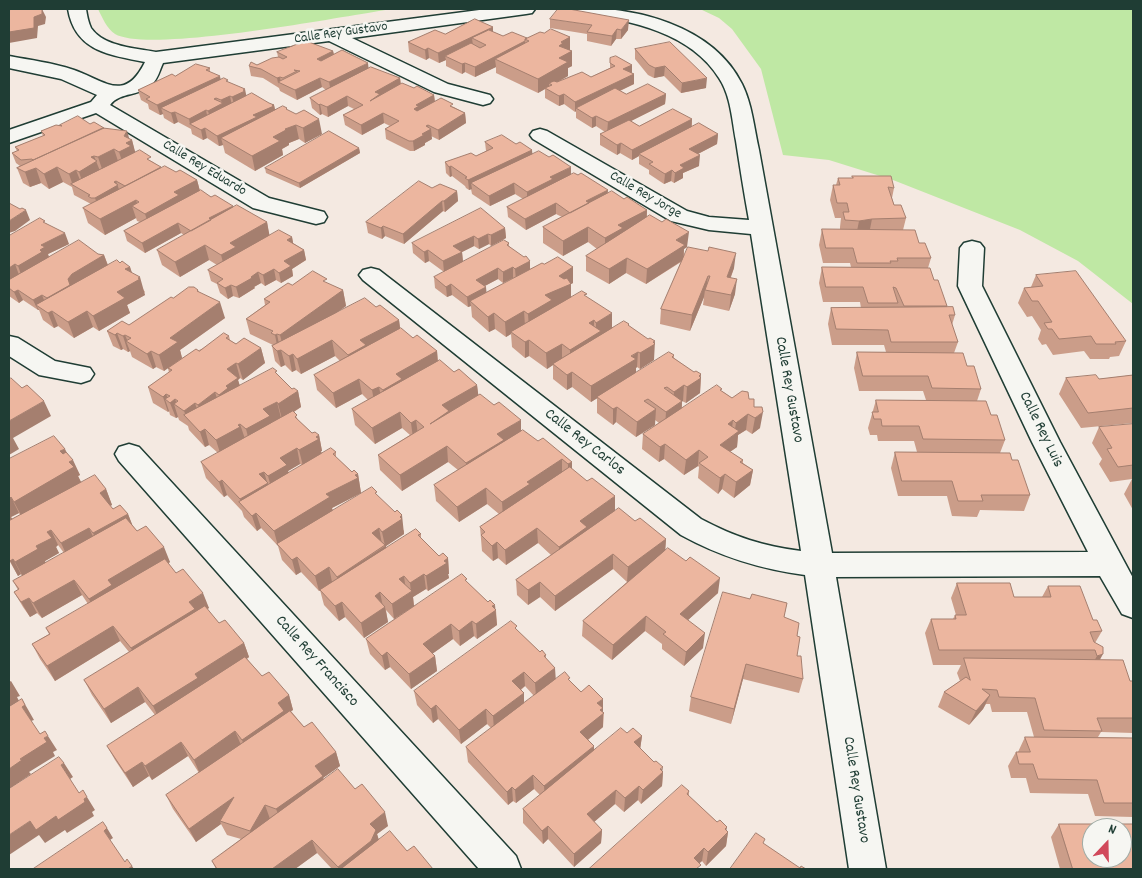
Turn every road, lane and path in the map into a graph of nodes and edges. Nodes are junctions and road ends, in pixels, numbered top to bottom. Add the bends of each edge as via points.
1 (77, 9) edge
2 (526, 9) edge
3 (582, 9) edge
4 (334, 36) junction
5 (156, 58) junction
6 (9, 62) edge
7 (103, 99) junction
8 (483, 100) dead end
9 (540, 135) dead end
10 (9, 136) edge
11 (316, 217) dead end
12 (760, 227) junction
13 (972, 248) dead end
14 (370, 275) dead end
15 (9, 344) edge
16 (81, 374) dead end
17 (128, 454) dead end
18 (1109, 564) junction
19 (819, 566) junction
20 (1133, 605) edge
21 (504, 869) edge
22 (868, 869) edge

1 - 5 street, Calle Rey Gustavo via 83,30 98,44
2 - 4 street, Calle Rey Gustavo
3 - 12 street, Calle Rey Gustavo via 626,16 685,38 704,51 728,77 736,93
4 - 5 street, Calle Rey Gustavo
4 - 8 street via 441,88
5 - 7 street via 146,80
6 - 7 street, Calle Rey Eduardo via 67,74
7 - 10 street
7 - 11 street, Calle Rey Eduardo via 260,203
9 - 12 street, Calle Rey Jorge via 678,216 718,226
12 - 19 street, Calle Rey Gustavo
13 - 18 street, Calle Rey Luis via 970,286
14 - 19 street, Calle Rey Carlos via 690,527 737,550
15 - 16 street via 48,369
17 - 21 street, Calle Rey Francisco
18 - 19 street, Calle Rey Carlos
18 - 20 street, Calle Rey Luis
19 - 22 street, Calle Rey Gustavo

